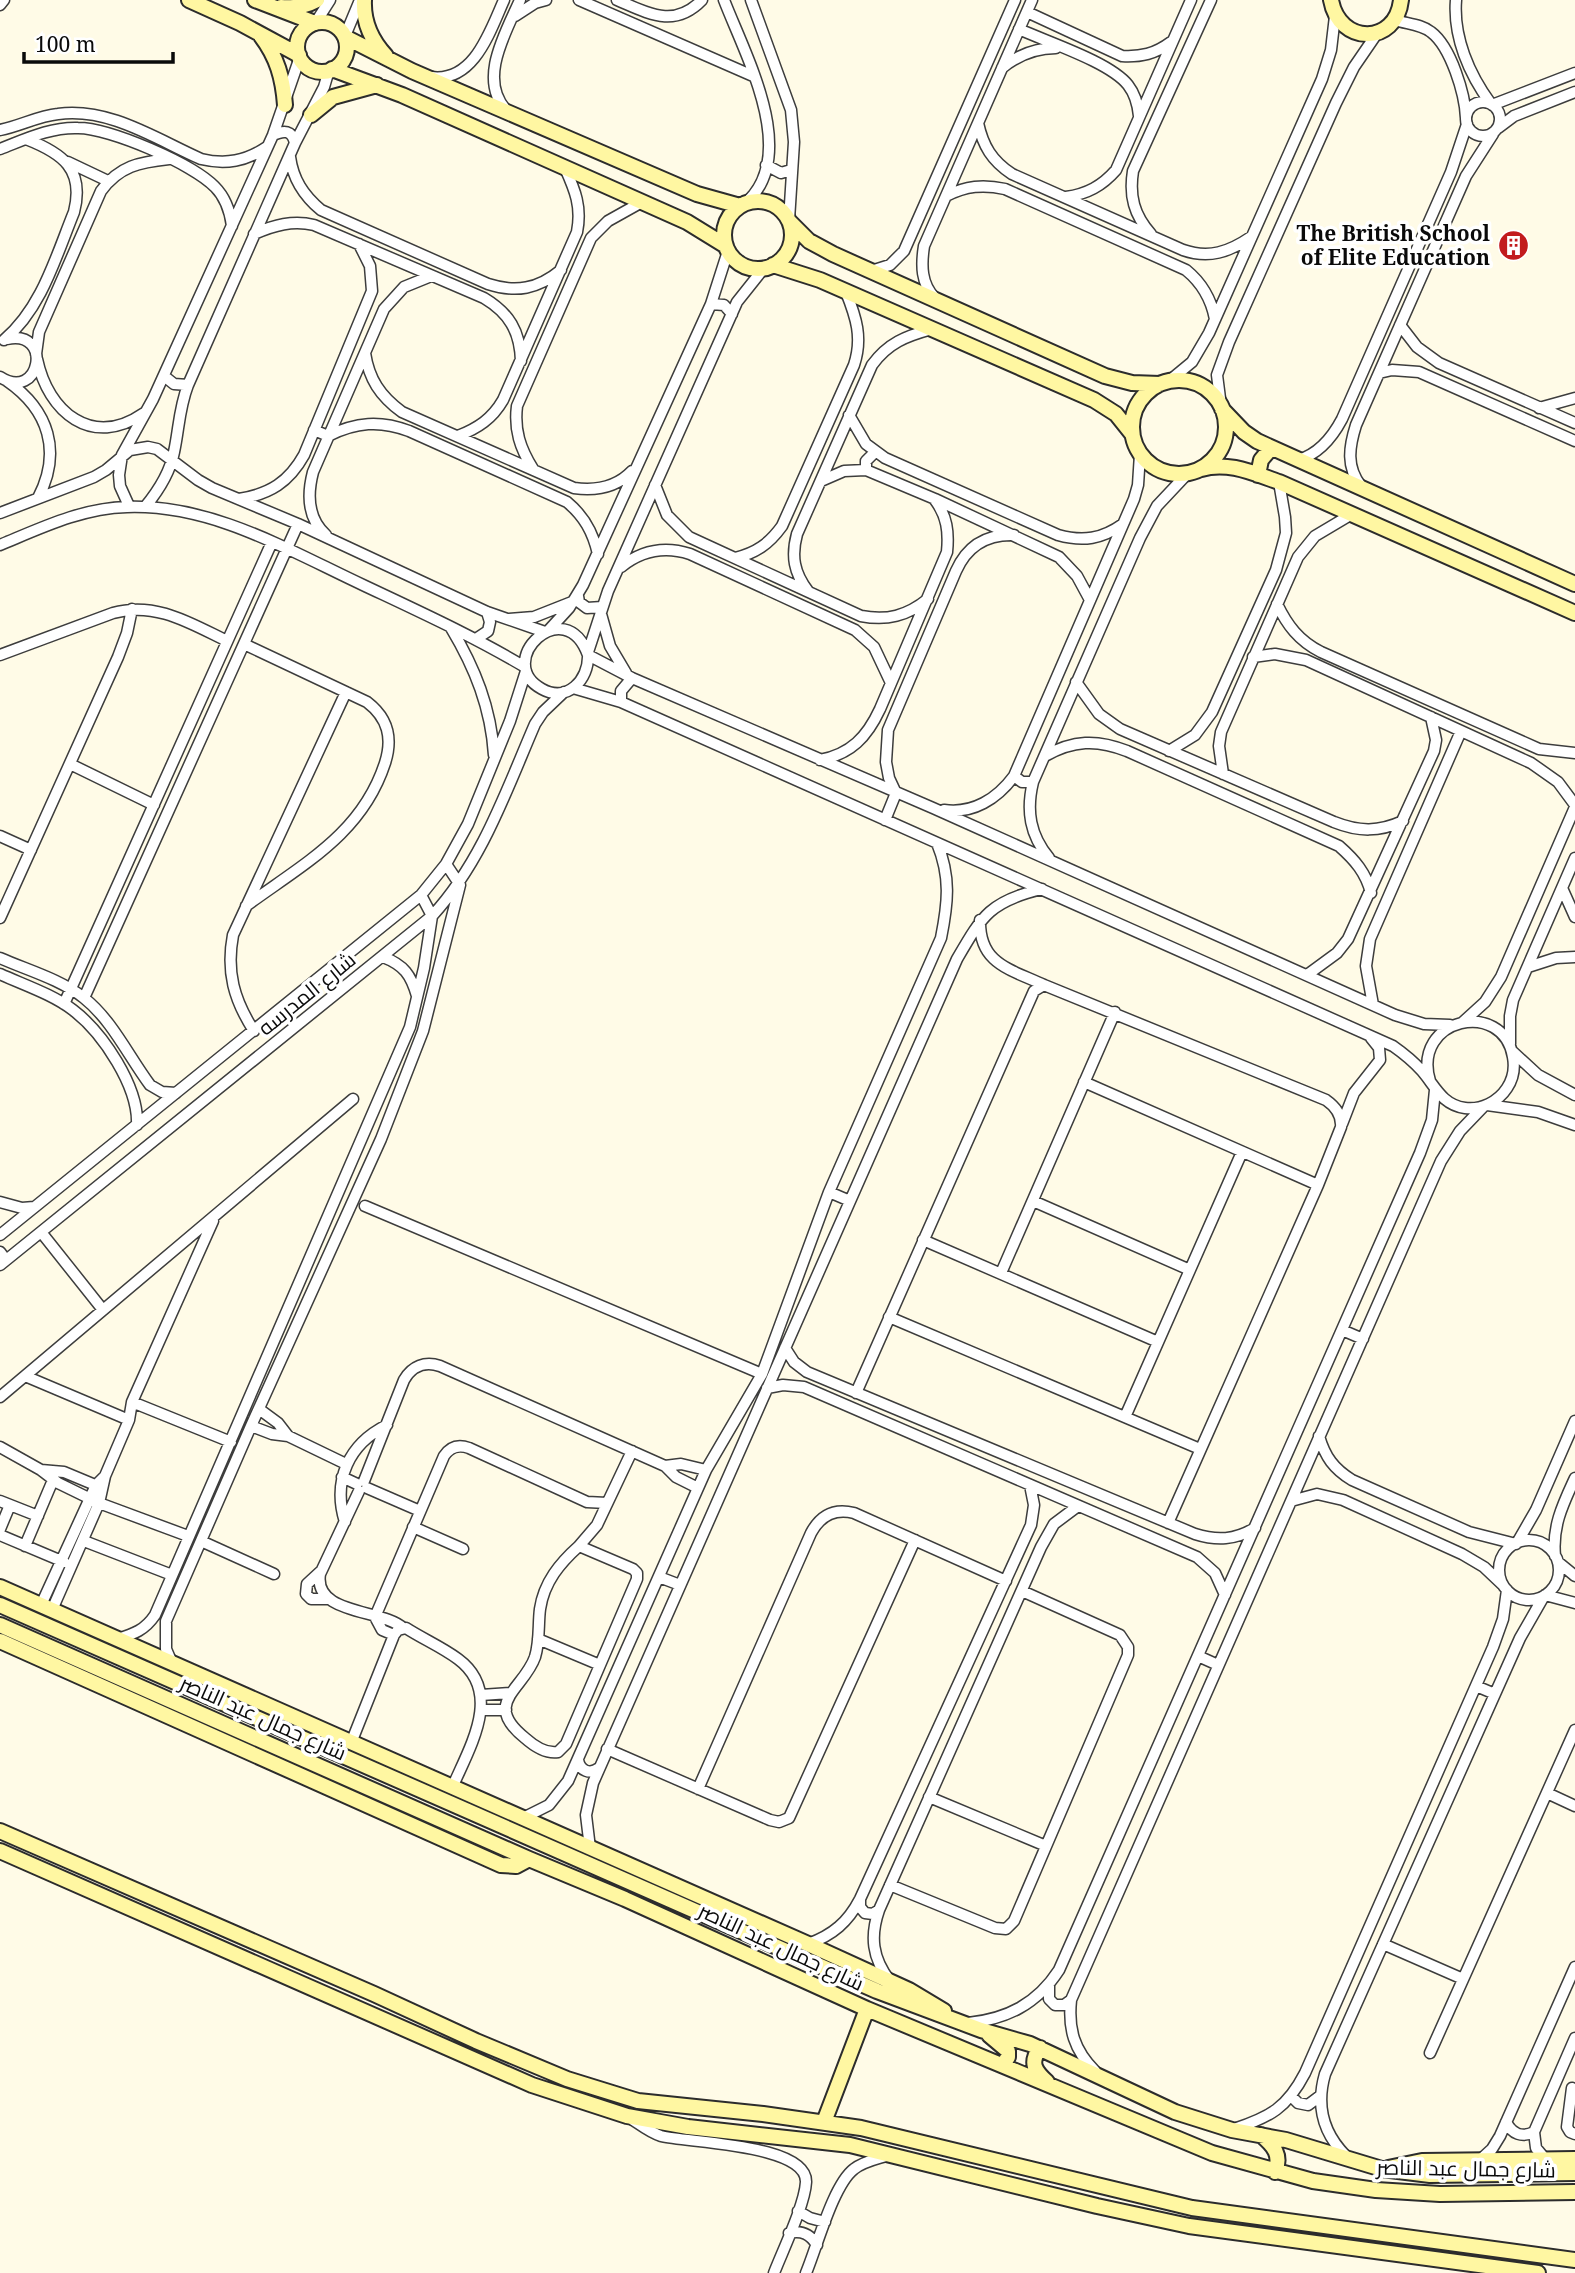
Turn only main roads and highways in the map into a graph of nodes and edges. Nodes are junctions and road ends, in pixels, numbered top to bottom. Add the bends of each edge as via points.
1 (189, 0) edge
2 (317, 0) edge
3 (362, 0) edge
4 (1320, 0) edge
5 (259, 2) edge
6 (1402, 7) edge
7 (1333, 9) edge
8 (240, 23) junction
9 (316, 23) junction
10 (258, 32) junction
11 (345, 36) junction
12 (299, 56) junction
13 (389, 60) junction
14 (331, 70) junction
15 (419, 74) junction
16 (377, 85) junction
17 (402, 95) junction
18 (285, 104) road end
19 (311, 115) road end
20 (741, 206) junction
21 (789, 221) junction
22 (727, 248) junction
23 (768, 267) junction
24 (1089, 369) junction
25 (1164, 383) junction
26 (1079, 393) junction
27 (1221, 407) junction
28 (1132, 434) junction
29 (1271, 448) junction
30 (1194, 471) junction
31 (1258, 475) junction
32 (1575, 584) edge
33 (1573, 610) edge
34 (0, 1587) edge
35 (0, 1605) edge
36 (0, 1625) edge
37 (0, 1641) edge
38 (204, 1677) junction
39 (205, 1695) junction
40 (253, 1699) junction
41 (237, 1710) junction
42 (195, 1719) junction
43 (498, 1808) junction
44 (478, 1816) junction
45 (0, 1831) edge
46 (0, 1851) edge
47 (641, 1870) junction
48 (656, 1894) junction
49 (374, 1994) junction
50 (405, 2008) junction
51 (867, 2010) junction
52 (366, 2011) junction
53 (964, 2022) junction
54 (396, 2024) junction
55 (982, 2030) junction
56 (1040, 2048) junction
57 (1003, 2065) junction
58 (1052, 2087) junction
59 (824, 2122) junction
60 (1259, 2134) junction
61 (1575, 2159) edge
62 (1382, 2169) junction
63 (1275, 2172) junction
64 (1575, 2173) edge
65 (1575, 2192) edge
66 (1192, 2208) junction
67 (1189, 2226) junction
68 (1575, 2260) edge
69 (1538, 2273) edge

1 - 8 main road
2 - 5 main road via 290,8
3 - 13 main road via 370,35
4 - 7 main road
5 - 8 main road
5 - 9 main road
6 - 7 main road via 1378,32 1366,35 1343,26
8 - 10 main road
9 - 11 main road via 333,24
9 - 12 main road via 305,28 299,38
10 - 12 main road
10 - 18 main road via 279,65
11 - 13 main road
11 - 14 main road via 345,56
12 - 14 main road via 312,69
13 - 15 main road
14 - 16 main road
15 - 17 main road via 402,78
15 - 20 main road via 704,197
16 - 17 main road
16 - 19 main road via 333,97
17 - 22 main road via 701,229
20 - 21 main road via 768,203
20 - 22 main road via 726,224
21 - 23 main road via 790,246
21 - 24 main road via 809,241
22 - 23 main road via 743,265
23 - 26 main road via 805,274
24 - 25 main road via 1118,380
24 - 26 main road via 1086,386
25 - 27 main road via 1193,382 1214,396
25 - 28 main road via 1141,399
26 - 28 main road via 1116,414
27 - 29 main road via 1244,432
27 - 30 main road via 1223,443 1210,462
28 - 30 main road via 1140,454 1156,469
29 - 31 main road via 1261,460
29 - 32 main road
30 - 31 main road via 1213,465
31 - 33 main road
34 - 38 main road
35 - 39 main road, شارع جمال عبد الناصر
36 - 42 main road, شارع جمال عبد الناصر
37 - 42 main road
38 - 39 main road
38 - 40 main road
39 - 41 main road, شارع جمال عبد الناصر
40 - 41 main road
40 - 43 main road
41 - 44 main road, شارع جمال عبد الناصر
42 - 51 main road, شارع جمال عبد الناصر via 625,1899
43 - 44 main road
43 - 47 main road
44 - 48 main road, شارع جمال عبد الناصر
45 - 49 main road
46 - 52 main road
47 - 48 main road
47 - 53 main road via 890,1981
48 - 53 main road, شارع جمال عبد الناصر via 887,1995
49 - 50 main road
49 - 52 main road via 376,2005
50 - 54 main road via 395,2015
50 - 59 main road via 567,2079 638,2101
51 - 57 main road, شارع جمال عبد الناصر
51 - 59 main road
52 - 54 main road
53 - 55 main road, شارع جمال عبد الناصر
54 - 67 main road via 532,2085 627,2116 892,2154
55 - 56 main road, شارع جمال عبد الناصر
55 - 57 main road via 1008,2051
56 - 58 main road via 1034,2058 1035,2070
56 - 60 main road, شارع جمال عبد الناصر via 1175,2112
57 - 58 main road, شارع جمال عبد الناصر
58 - 63 main road, شارع جمال عبد الناصر via 1182,2142
59 - 66 main road
60 - 62 main road, شارع جمال عبد الناصر
60 - 63 main road via 1277,2154
61 - 62 main road via 1422,2161
62 - 64 main road, شارع جمال عبد الناصر via 1442,2175
63 - 65 main road, شارع جمال عبد الناصر via 1408,2193
66 - 67 main road
66 - 68 main road
67 - 69 main road

